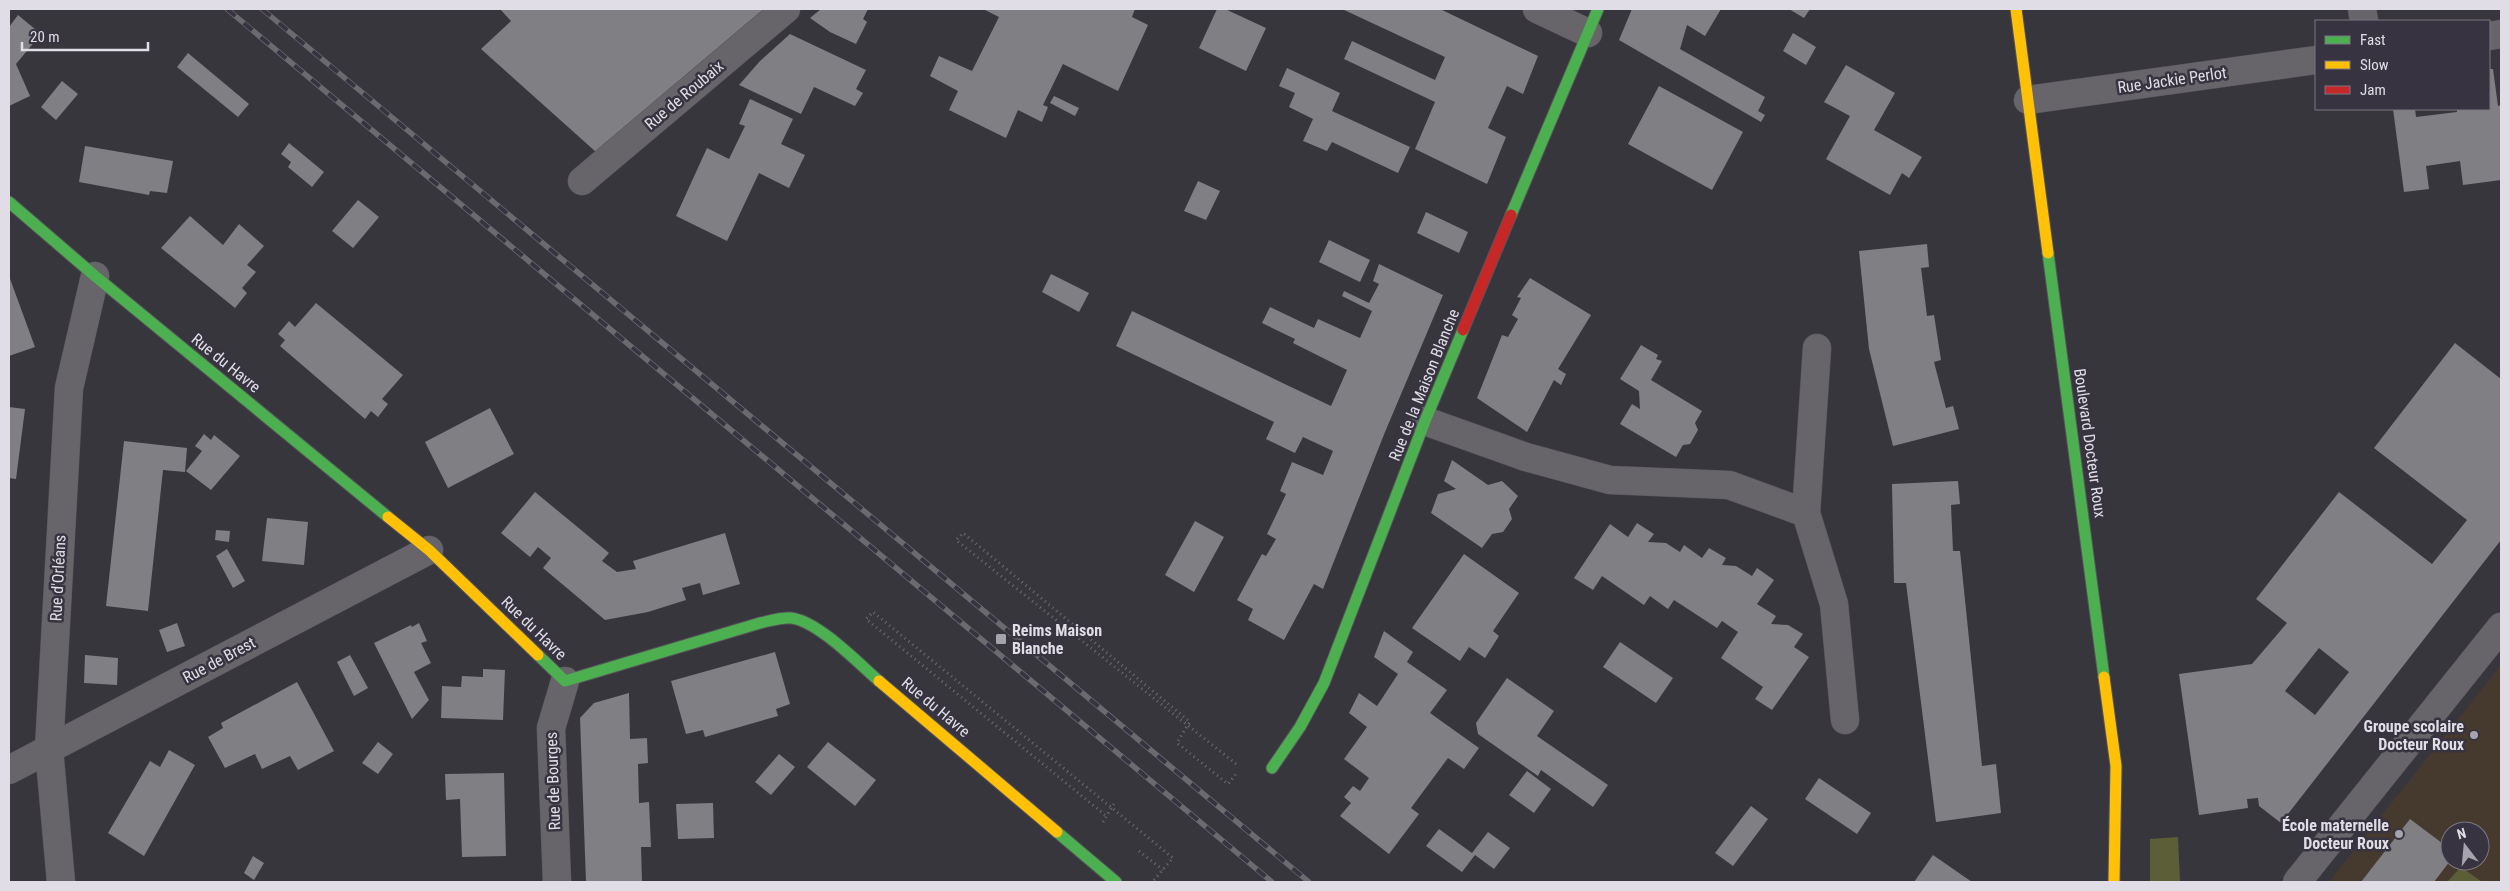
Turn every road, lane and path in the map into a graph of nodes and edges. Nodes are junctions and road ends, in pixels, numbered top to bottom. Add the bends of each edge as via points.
1 (786, 9) edge
2 (1537, 9) edge
3 (2016, 9) edge
4 (1593, 21) edge
5 (2315, 60) edge
6 (2028, 100) junction
7 (582, 181) dead end
8 (9, 202) edge
9 (95, 276) junction
10 (1817, 348) dead end
11 (1425, 421) junction
12 (1806, 513) junction
13 (956, 540) joint
14 (429, 550) junction
15 (2501, 627) edge
16 (565, 681) junction
17 (1846, 720) dead end
18 (49, 749) junction
19 (1272, 768) dead end
20 (9, 770) edge
21 (1115, 802) dead end
22 (1113, 878) edge
23 (61, 882) edge
24 (557, 882) edge
25 (1152, 882) edge
26 (2114, 882) edge
27 (2297, 882) edge

1 - 7 street, Rue de Roubaix
2 - 4 street
3 - 6 street, Boulevard Docteur Roux
4 - 11 street, Rue de la Maison Blanche
5 - 6 street, Rue Jackie Perlot
6 - 26 street, Boulevard Docteur Roux via 2116,766
8 - 9 street, Rue du Havre
9 - 14 street, Rue du Havre
9 - 18 street, Rue d'Orléans via 69,388
10 - 12 street
11 - 12 street via 1526,457 1610,480 1729,485
11 - 19 street, Rue de la Maison Blanche via 1324,683
12 - 17 street via 1834,604
13 - 13 path via 963,533 1190,722 1186,729 1181,735 1177,744 1228,784 1241,768 1224,754 1190,729 1183,724
14 - 16 street, Rue du Havre
14 - 18 street, Rue de Brest
15 - 27 street
16 - 22 street, Rue du Havre via 760,623 798,617 818,630
16 - 24 street, Rue de Bourges via 551,728
18 - 20 street, Rue de Brest
18 - 23 street, Rue d'Orléans
21 - 25 path via 1110,808 1105,815 866,620 873,612 1108,803 1115,810 1173,858

